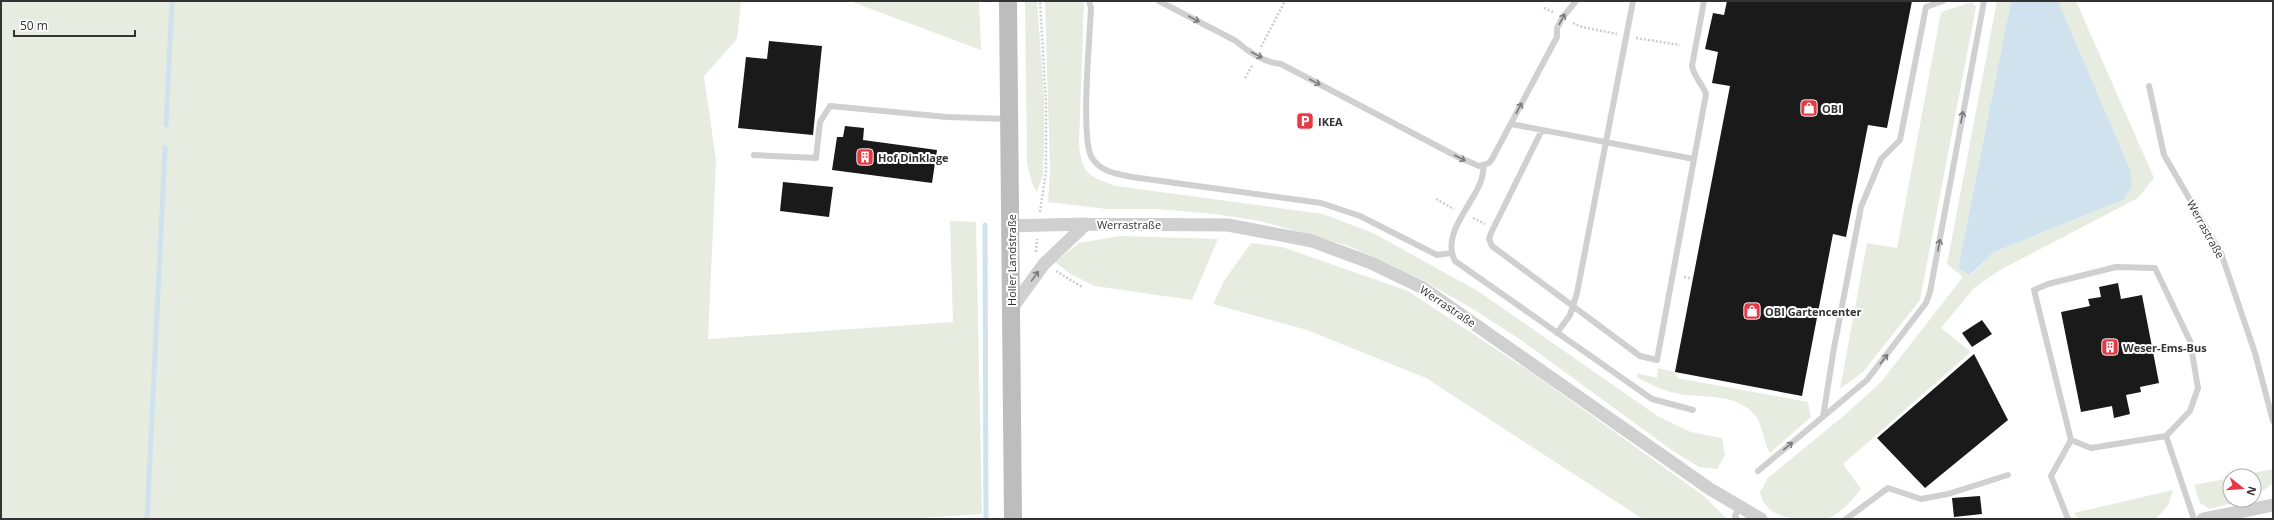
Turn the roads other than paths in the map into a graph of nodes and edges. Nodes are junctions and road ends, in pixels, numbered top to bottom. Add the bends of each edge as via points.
1 (1008, 1) edge
2 (1095, 1) edge
3 (1159, 1) edge
4 (1576, 1) edge
5 (1633, 1) edge
6 (1704, 1) edge
7 (1943, 1) edge
8 (1984, 1) edge
9 (1090, 4) edge
10 (2149, 86) dead end
11 (1010, 119) junction
12 (1511, 124) junction
13 (1542, 130) junction
14 (1606, 142) junction
15 (754, 155) dead end
16 (1694, 159) junction
17 (1484, 166) junction
18 (1086, 224) junction
19 (1011, 226) junction
20 (1451, 254) junction
21 (1573, 306) junction
22 (1012, 308) junction
23 (1557, 333) junction
24 (1693, 410) dead end
25 (1823, 417) junction
26 (2273, 422) edge
27 (2166, 436) junction
28 (2070, 440) junction
29 (1758, 471) dead end
30 (2008, 475) dead end
31 (2273, 505) edge
32 (1738, 513) edge
33 (1013, 519) edge
34 (1761, 519) edge
35 (1846, 519) edge
36 (2068, 519) edge
37 (2194, 519) edge
38 (2203, 519) edge

1 - 11 main road, Holler Landstraße
2 - 9 lane
3 -> 17 lane via 1274,64 1280,64 1470,163
12 -> 4 lane via 1556,37 1557,28
5 - 14 lane
6 - 16 lane via 1692,66 1693,74 1706,94
7 - 25 lane via 1926,7 1900,140 1881,159 1861,207
25 -> 8 lane via 1867,380 1926,303
9 - 20 lane via 1086,136 1091,157 1106,171 1132,177 1321,203 1360,216 1437,255
10 - 26 lane, Werrastraße via 2164,156 2221,253 2255,353
11 - 15 lane via 947,117 830,106 820,122 816,158
11 - 19 main road, Holler Landstraße
12 - 13 lane
12 - 17 lane via 1492,159
13 - 14 lane
13 - 21 lane via 1492,228 1489,239 1492,246
14 - 16 lane
14 - 21 lane
16 - 21 lane via 1657,360 1640,356
17 - 20 lane via 1481,181 1454,234
18 - 19 street, Werrastraße
22 -> 18 street, Werrastraße via 1044,264
18 - 32 street, Werrastraße via 1228,225 1312,241 1371,263 1423,288 1710,489
19 - 22 main road, Holler Landstraße
20 - 23 lane via 1455,262
21 - 23 lane via 1570,315
22 - 33 main road, Holler Landstraße
23 - 24 lane via 1652,399
29 -> 25 lane
27 - 28 lane via 2091,448
27 - 28 lane via 2190,411 2198,388 2190,340 2155,268 2116,267 2034,290
27 - 37 lane
28 - 36 lane via 2051,476
30 - 35 lane via 1948,494 1921,499 1888,488
31 - 38 street
32 - 34 street, Werrastraße

